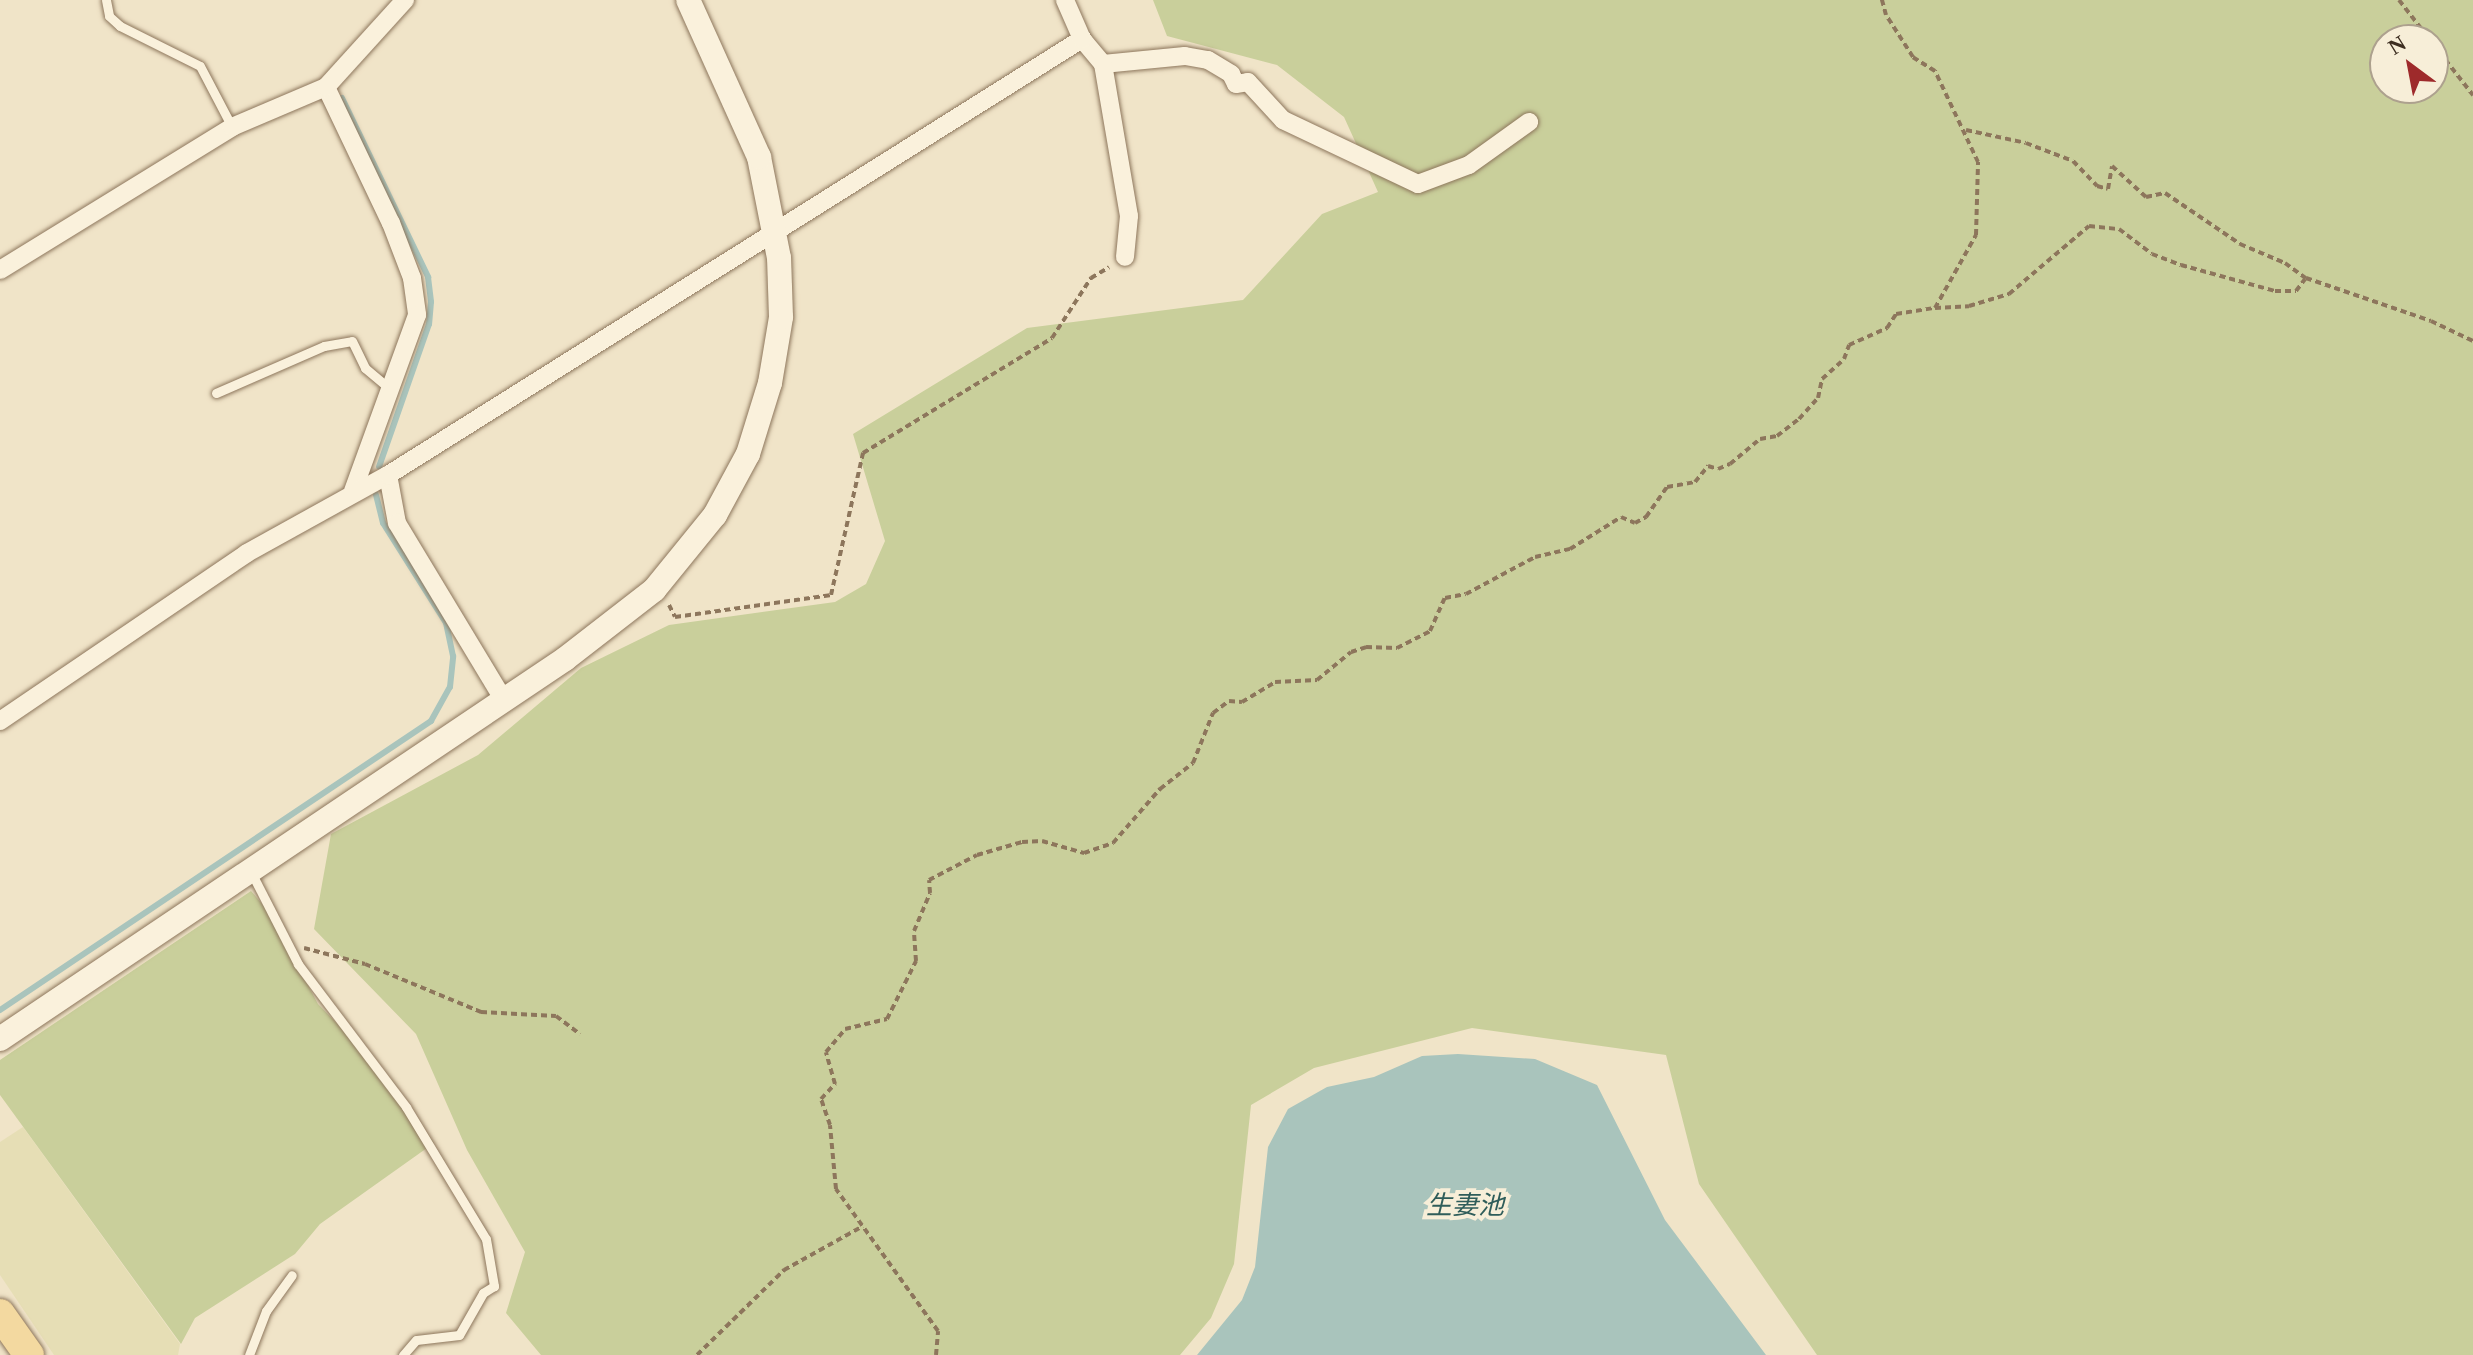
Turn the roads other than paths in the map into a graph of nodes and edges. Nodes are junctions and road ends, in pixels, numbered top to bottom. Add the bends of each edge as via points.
1 (106, 0) edge
2 (405, 0) edge
3 (688, 0) edge
4 (1065, 0) edge
5 (1082, 39) junction
6 (1103, 64) junction
7 (326, 87) junction
8 (1529, 122) dead end
9 (232, 127) junction
10 (776, 230) junction
11 (1125, 257) road end
12 (0, 270) edge
13 (391, 390) junction
14 (216, 393) dead end
15 (388, 475) junction
16 (353, 491) junction
17 (503, 699) junction
18 (0, 721) edge
19 (250, 869) junction
20 (0, 1039) edge
21 (292, 1275) dead end
22 (0, 1314) edge
23 (29, 1355) edge
24 (249, 1355) edge
25 (403, 1355) edge

1 - 9 lane via 109,16 120,26 200,66
2 - 7 street
3 - 10 street via 759,157
4 - 5 street
5 - 6 street
5 - 10 street
6 - 8 street via 1185,56 1208,60 1231,74 1239,93 1248,82 1283,120 1320,142 1418,184 1469,165
6 - 11 street via 1129,216
7 - 9 street
7 - 13 street via 412,278 417,315
9 - 12 street
10 - 15 street
10 - 17 street via 781,286 777,348 757,431 734,485 698,540 654,590
13 - 14 lane via 365,368 352,341 324,346
13 - 16 street
15 - 16 street
15 - 17 street via 397,523
16 - 18 street via 247,553
17 - 19 street
19 - 20 street
19 - 25 lane via 298,964 406,1107 486,1239 493,1260 494,1286 483,1293 459,1335 416,1340
21 - 24 lane via 266,1311
22 - 23 main road

